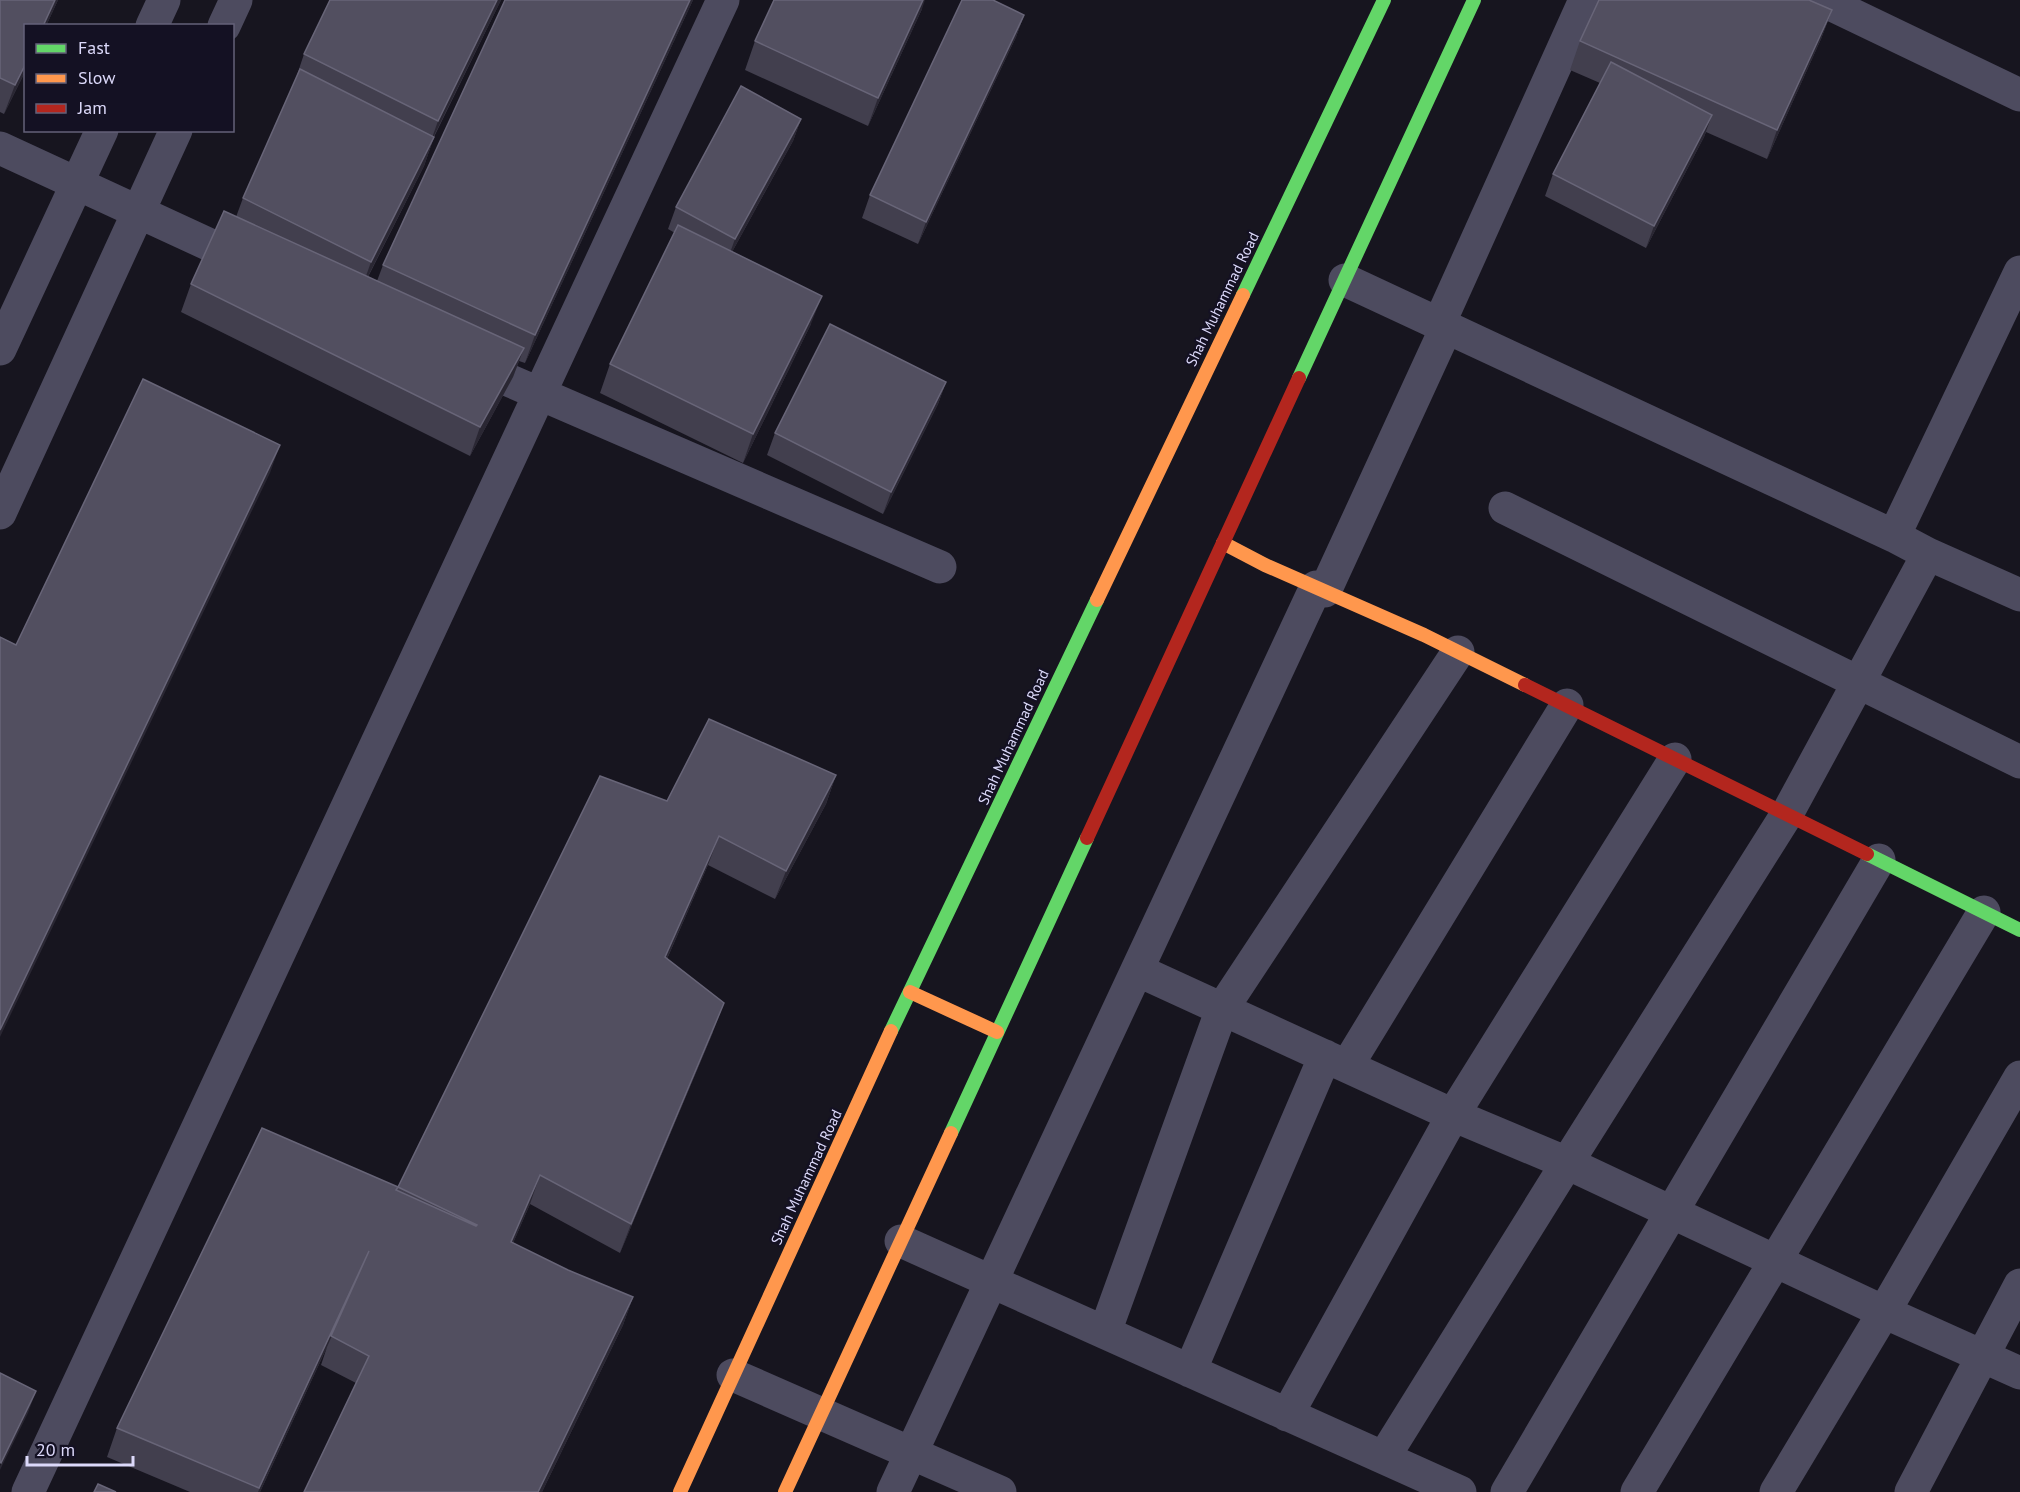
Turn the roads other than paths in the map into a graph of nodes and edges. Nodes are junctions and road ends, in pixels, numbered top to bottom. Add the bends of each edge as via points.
1 (164, 0) edge
2 (236, 0) edge
3 (723, 0) edge
4 (1384, 0) edge
5 (1474, 0) edge
6 (1585, 0) edge
7 (1822, 0) edge
8 (153, 24) edge
9 (225, 24) edge
10 (2020, 95) edge
11 (101, 132) edge
12 (175, 132) edge
13 (0, 148) edge
14 (77, 184) junction
15 (138, 213) junction
16 (2020, 272) edge
17 (279, 277) edge
18 (1345, 280) junction
19 (1443, 326) junction
20 (0, 349) edge
21 (442, 351) edge
22 (540, 395) junction
23 (1505, 508) dead end
24 (0, 513) edge
25 (1894, 536) junction
26 (1223, 543) junction
27 (1928, 554) junction
28 (940, 567) dead end
29 (1321, 589) junction
30 (2020, 595) edge
31 (1458, 652) junction
32 (1859, 683) junction
33 (1567, 705) junction
34 (1675, 759) junction
35 (2020, 762) edge
36 (1787, 814) junction
37 (1879, 860) junction
38 (1984, 912) junction
39 (2020, 930) edge
40 (1137, 970) junction
41 (910, 992) junction
42 (1222, 1009) junction
43 (997, 1032) junction
44 (1336, 1061) junction
45 (2020, 1077) edge
46 (1453, 1115) junction
47 (1567, 1163) junction
48 (1672, 1211) junction
49 (901, 1241) junction
50 (1776, 1260) junction
51 (992, 1282) junction
52 (2020, 1285) edge
53 (1884, 1312) junction
54 (1105, 1332) junction
55 (1983, 1355) junction
56 (1190, 1371) junction
57 (2020, 1373) edge
58 (734, 1374) junction
59 (821, 1413) junction
60 (1287, 1414) junction
61 (912, 1452) junction
62 (1384, 1457) junction
63 (28, 1492) edge
64 (680, 1492) edge
65 (785, 1492) edge
66 (893, 1492) edge
67 (1000, 1492) edge
68 (1460, 1492) edge
69 (1507, 1492) edge
70 (1637, 1492) edge
71 (1776, 1492) edge
72 (1911, 1492) edge

1 - 8 street
2 - 9 street
3 - 22 street
4 - 41 street, Shah Muhammad Road
5 - 18 street
6 - 19 street
7 - 10 street
11 - 14 street
12 - 15 street
13 - 14 street
14 - 15 street
14 - 20 street
15 - 17 street
15 - 24 street
16 - 25 street
18 - 19 street
18 - 26 street
19 - 25 street
19 - 29 street
21 - 22 street
22 - 28 street
22 - 63 street
23 - 32 street
25 - 27 street
26 - 29 street
26 - 43 street
27 - 30 street
27 - 32 street
29 - 31 street
29 - 40 street
31 - 33 street
31 - 42 street
32 - 35 street
32 - 36 street
33 - 34 street
33 - 44 street
34 - 36 street
34 - 46 street
36 - 37 street
36 - 47 street
37 - 38 street
37 - 48 street
38 - 39 street
38 - 50 street
40 - 42 street
40 - 51 street
41 - 43 street
41 - 58 street, Shah Muhammad Road
42 - 44 street
42 - 54 street
43 - 49 street
44 - 46 street
44 - 56 street
45 - 53 street
46 - 47 street
46 - 60 street
47 - 48 street
47 - 62 street
48 - 50 street
48 - 69 street
49 - 51 street
49 - 59 street
50 - 53 street
50 - 70 street
51 - 54 street
51 - 61 street
52 - 55 street
53 - 55 street
53 - 71 street
54 - 56 street
55 - 57 street
55 - 72 street
56 - 60 street
58 - 59 street
58 - 64 street, Shah Muhammad Road
59 - 61 street
59 - 65 street
60 - 62 street
61 - 66 street
61 - 67 street
62 - 68 street

